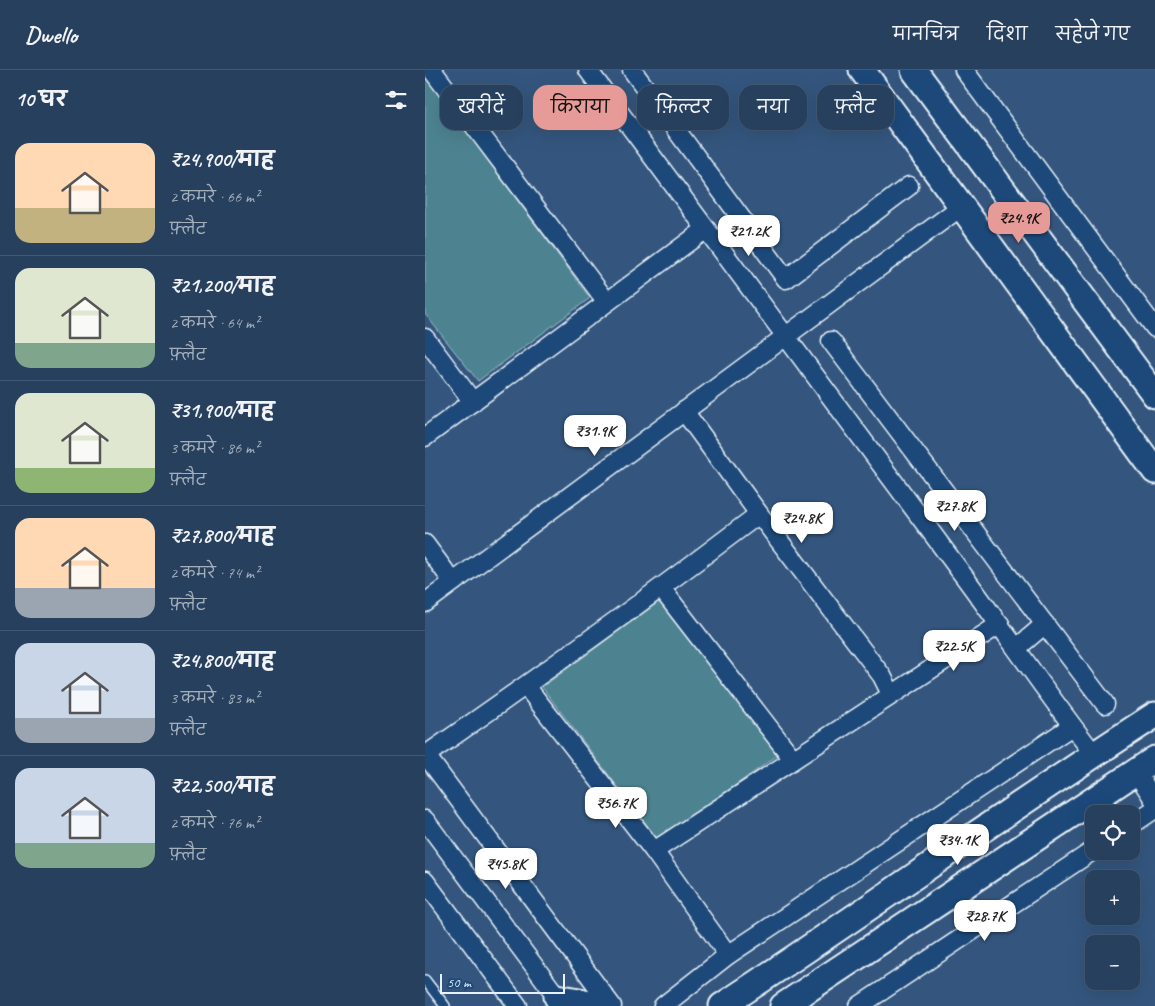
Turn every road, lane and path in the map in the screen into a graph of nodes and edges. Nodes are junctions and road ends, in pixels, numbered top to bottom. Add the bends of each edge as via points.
1 (432, 70) edge
2 (588, 70) edge
3 (631, 70) edge
4 (863, 70) edge
5 (914, 70) edge
6 (964, 70) edge
7 (909, 186) dead end
8 (962, 206) junction
9 (706, 229) junction
10 (607, 302) junction
11 (1155, 328) edge
12 (784, 337) junction
13 (425, 338) edge
14 (831, 341) dead end
15 (1155, 395) edge
16 (473, 402) junction
17 (684, 411) junction
18 (425, 437) edge
19 (1155, 471) edge
20 (759, 514) junction
21 (425, 544) edge
22 (453, 582) junction
23 (661, 588) junction
24 (425, 603) edge
25 (1000, 624) junction
26 (1045, 624) junction
27 (1017, 648) junction
28 (526, 686) junction
29 (891, 694) junction
30 (1105, 704) dead end
31 (1155, 715) edge
32 (1072, 726) junction
33 (425, 754) edge
34 (1095, 754) junction
35 (793, 759) junction
36 (1145, 766) edge
37 (1155, 801) edge
38 (1155, 810) edge
39 (1140, 819) edge
40 (425, 820) edge
41 (653, 851) junction
42 (1085, 856) edge
43 (425, 881) edge
44 (728, 955) junction
45 (425, 980) edge
46 (561, 1002) edge
47 (445, 1006) edge
48 (518, 1006) edge
49 (606, 1006) edge
50 (611, 1006) edge
51 (663, 1006) edge
52 (722, 1006) edge
53 (783, 1006) edge
54 (859, 1006) edge

1 - 10 street
2 - 9 street
3 - 7 street via 786,279
4 - 8 street
5 - 15 street
6 - 11 street
8 - 12 street
8 - 19 street
9 - 10 street
9 - 12 street
10 - 16 street
12 - 17 street
12 - 25 street
13 - 16 street
14 - 26 street
16 - 18 street
17 - 20 street
17 - 22 street
20 - 23 street
20 - 29 street via 881,676
21 - 22 street
22 - 24 street
23 - 28 street
23 - 35 street
25 - 27 street
25 - 29 street
26 - 27 street
26 - 30 street
27 - 32 street
28 - 33 street
28 - 41 street
29 - 35 street
31 - 34 street
32 - 34 street
32 - 44 street
33 - 50 street
34 - 52 street
35 - 41 street
36 - 37 street
36 - 53 street
38 - 39 street
40 - 46 street
41 - 44 street
42 - 54 street
43 - 48 street
44 - 51 street
45 - 47 lane
46 - 49 street

